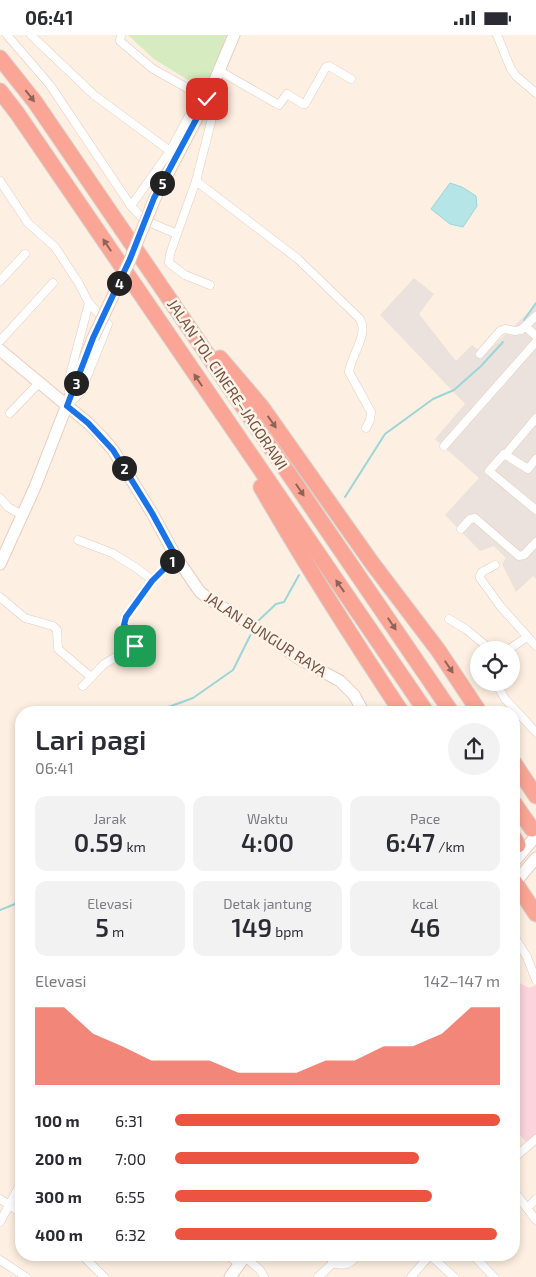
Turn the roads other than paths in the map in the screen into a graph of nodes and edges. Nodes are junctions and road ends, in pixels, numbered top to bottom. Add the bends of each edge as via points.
1 (7, 35) edge
2 (31, 35) edge
3 (121, 35) edge
4 (234, 35) edge
5 (497, 35) edge
6 (0, 58) edge
7 (218, 70) junction
8 (351, 79) dead end
9 (0, 91) edge
10 (536, 93) edge
11 (207, 99) junction
12 (170, 151) junction
13 (0, 181) edge
14 (196, 181) junction
15 (131, 206) junction
16 (177, 234) junction
17 (26, 254) dead end
18 (0, 281) edge
19 (53, 283) dead end
20 (210, 285) dead end
21 (163, 290) junction
22 (88, 303) junction
23 (536, 316) edge
24 (526, 327) junction
25 (536, 336) edge
26 (0, 341) edge
27 (536, 342) edge
28 (0, 349) edge
29 (480, 354) dead end
30 (39, 383) junction
31 (214, 403) junction
32 (67, 406) junction
33 (10, 413) dead end
34 (534, 423) edge
35 (366, 428) dead end
36 (444, 445) dead end
37 (506, 454) junction
38 (536, 459) edge
39 (528, 469) junction
40 (536, 474) edge
41 (0, 497) edge
42 (536, 510) edge
43 (22, 515) junction
44 (461, 529) dead end
45 (78, 540) dead end
46 (536, 542) edge
47 (176, 557) junction
48 (0, 564) edge
49 (495, 565) dead end
50 (152, 581) junction
51 (0, 597) edge
52 (449, 619) dead end
53 (527, 637) junction
54 (480, 641) edge
55 (520, 642) edge
56 (536, 645) edge
57 (91, 677) junction
58 (83, 686) dead end
59 (500, 691) edge
60 (360, 706) edge
61 (397, 706) edge
62 (422, 706) edge
63 (447, 706) edge
64 (475, 706) edge
65 (512, 706) edge
66 (520, 715) edge
67 (536, 732) edge
68 (520, 772) edge
69 (536, 796) edge
70 (520, 812) edge
71 (534, 833) edge
72 (520, 853) edge
73 (536, 858) edge
74 (520, 876) edge
75 (520, 891) edge
76 (520, 902) edge
77 (536, 914) edge
78 (520, 946) edge
79 (536, 980) edge
80 (536, 1139) edge
81 (520, 1154) edge
82 (15, 1193) edge
83 (0, 1199) edge
84 (520, 1199) edge
85 (536, 1199) edge
86 (8, 1205) junction
87 (527, 1208) junction
88 (15, 1209) edge
89 (536, 1220) edge
90 (0, 1222) edge
91 (0, 1260) edge
92 (89, 1261) edge
93 (242, 1261) edge
94 (247, 1261) edge
95 (329, 1261) edge
96 (335, 1261) edge
97 (353, 1261) edge
98 (425, 1261) edge
99 (437, 1261) edge
100 (479, 1261) edge
101 (323, 1275) edge
102 (26, 1277) edge
103 (104, 1277) edge
104 (230, 1277) edge
105 (264, 1277) edge
106 (410, 1277) edge
107 (454, 1277) edge
108 (494, 1277) edge

1 - 15 street via 50,85
2 - 12 street via 94,95
3 - 11 street via 120,41 153,69
4 - 7 street
5 - 10 street via 511,69
6 -> 21 highway, JALAN TOL CINERE–JAGORAWI via 35,102
7 - 8 street via 279,105 287,94 305,104 326,67
7 - 11 street
31 -> 9 highway, JALAN TOL CINERE–JAGORAWI
11 - 12 street via 194,107
11 - 14 street via 212,118
11 - 32 street, bridge via 154,198
12 - 15 street
13 - 22 street via 28,223 56,247
14 - 16 street
14 - 35 street via 298,259 360,319 364,326 363,334 349,371 371,412
15 - 16 street via 144,220
16 - 20 street via 168,263
17 - 18 street
19 - 26 street
21 -> 63 highway, JALAN TOL CINERE–JAGORAWI
21 -> 64 highway via 261,407
22 - 32 street via 70,375
22 - 32 street via 108,324 81,392
23 - 24 street
24 - 25 street
24 - 29 street via 500,331
27 - 36 street
28 - 30 street, JALAN BUNGUR RAYA
30 - 32 street, JALAN BUNGUR RAYA
30 - 33 street
31 - 61 highway via 286,531
62 -> 31 highway, JALAN TOL CINERE–JAGORAWI
32 - 43 street
32 - 47 street, JALAN BUNGUR RAYA via 113,450
34 - 37 street
37 - 39 street
37 - 42 street via 489,469 490,473
38 - 39 street
39 - 40 street
41 - 43 street via 8,507
43 - 48 street
44 - 46 street via 470,519 475,519 519,556
45 - 50 street via 112,553
47 - 50 street
47 - 60 street, JALAN BUNGUR RAYA via 200,592 298,658 340,681
49 - 53 street via 482,572 480,579
50 - 57 street via 124,623 137,637 137,643 104,664
51 - 57 street via 24,618 57,630 58,649
52 - 54 street
53 - 55 street
53 - 56 street
57 - 58 street
59 - 65 street
66 - 67 street
68 - 69 highway
70 - 71 highway
71 - 72 street
73 - 74 street
75 - 77 highway
76 - 77 highway
78 - 79 street
80 - 81 street
82 - 86 street
83 - 86 street
84 - 87 street
85 - 87 street
86 - 88 street
86 - 90 street
87 - 89 street
91 - 102 street
92 - 103 street
93 - 104 street
94 - 105 street
95 - 101 street
96 - 97 street via 344,1266
98 - 106 street
99 - 107 street
100 - 108 street

